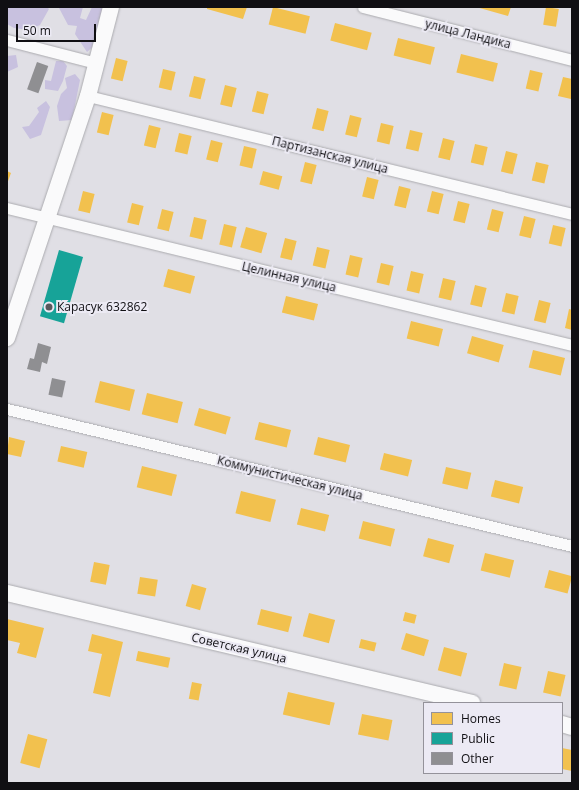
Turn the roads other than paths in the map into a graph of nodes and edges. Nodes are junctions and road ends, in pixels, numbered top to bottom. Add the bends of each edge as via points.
1 (111, 7) edge
2 (364, 7) edge
3 (7, 40) edge
4 (572, 60) edge
5 (96, 63) junction
6 (88, 96) junction
7 (7, 208) edge
8 (572, 214) edge
9 (46, 219) junction
10 (7, 338) edge
11 (572, 345) edge
12 (7, 409) edge
13 (572, 546) edge
14 (7, 593) edge
15 (468, 702) edge

1 - 5 street
2 - 4 street, улица Ландика
3 - 5 street
5 - 6 street
6 - 8 street, Партизанская улица
6 - 9 street
7 - 9 street, Целинная улица
9 - 10 street
9 - 11 street, Целинная улица
12 - 13 street, Коммунистическая улица
14 - 15 street, Советская улица

